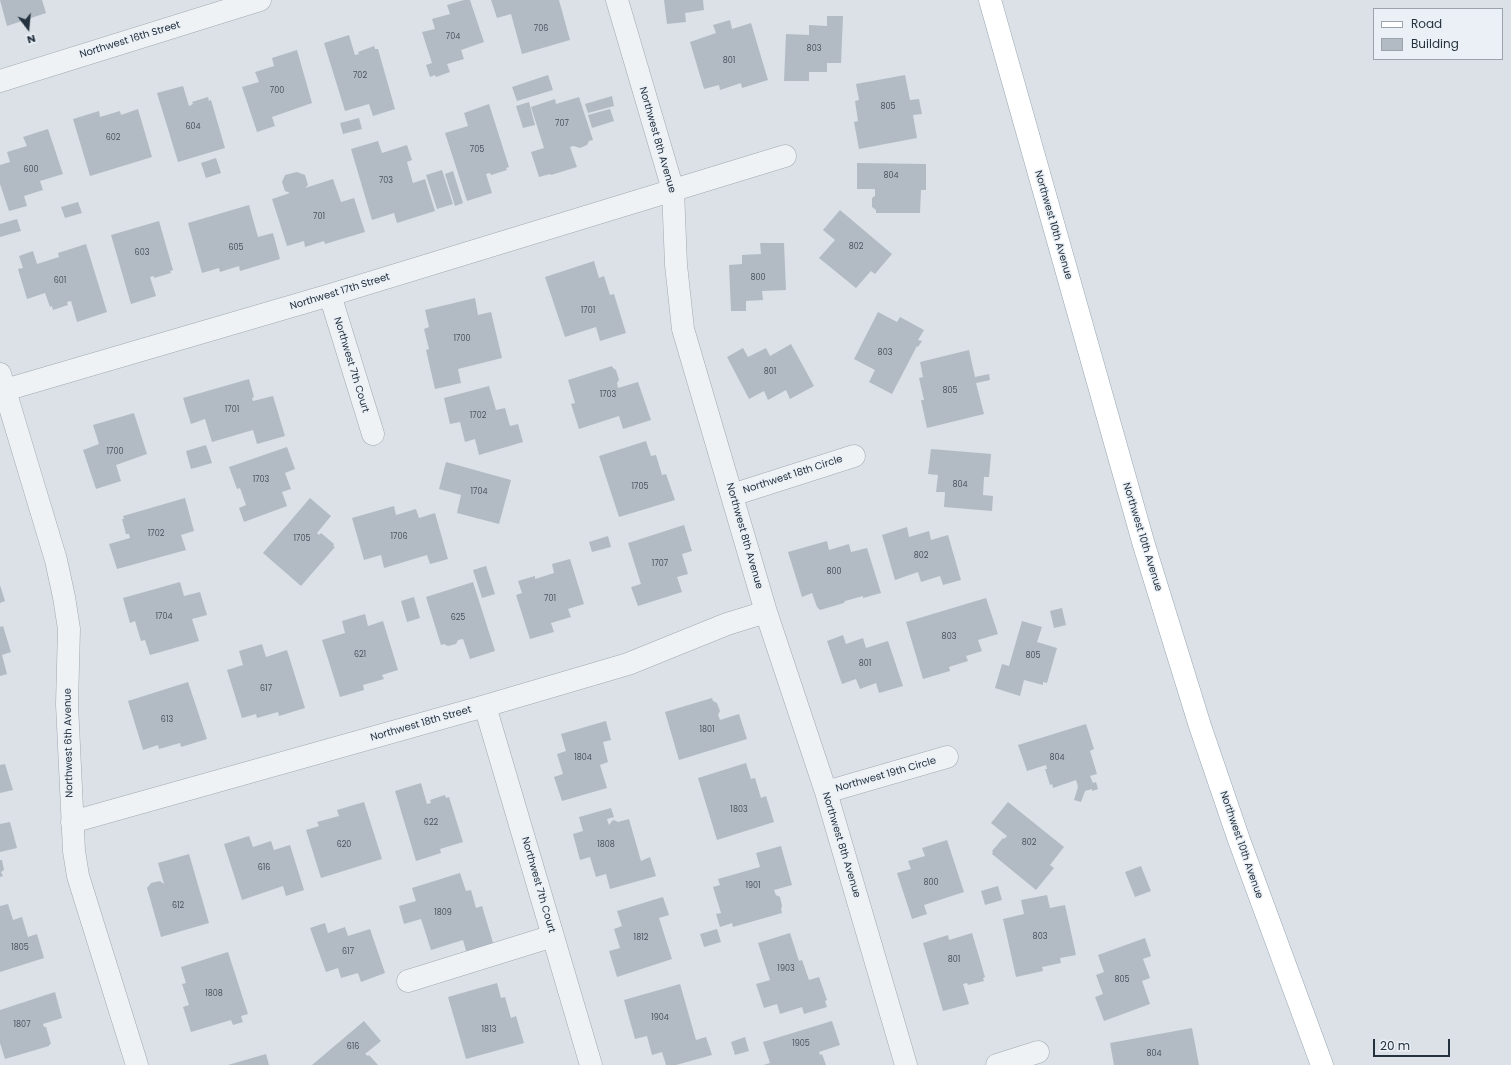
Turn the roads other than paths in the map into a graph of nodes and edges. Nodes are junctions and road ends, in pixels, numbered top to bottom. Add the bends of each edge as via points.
1 (260, 0) edge
2 (617, 0) edge
3 (990, 0) edge
4 (0, 81) edge
5 (785, 156) dead end
6 (673, 190) junction
7 (330, 295) junction
8 (2, 382) edge
9 (373, 434) dead end
10 (854, 456) dead end
11 (732, 495) junction
12 (766, 612) junction
13 (485, 706) junction
14 (947, 757) dead end
15 (826, 792) junction
16 (72, 822) junction
17 (553, 936) junction
18 (408, 981) dead end
19 (1038, 1052) dead end
20 (137, 1065) edge
21 (591, 1065) edge
22 (906, 1065) edge
23 (997, 1065) edge
24 (1322, 1065) edge

1 - 4 street, Northwest 16th Street
2 - 6 street, Northwest 8th Avenue
3 - 24 main road, Northwest 10th Avenue via 1142,537 1195,711 1242,848
5 - 6 street, Northwest 17th Street
6 - 7 street, Northwest 17th Street
6 - 11 street, Northwest 8th Avenue via 676,265 683,329
7 - 8 street, Northwest 17th Street
7 - 9 street, Northwest 7th Court
8 - 16 street, Northwest 6th Avenue via 56,560 64,597 69,629 67,704
10 - 11 street, Northwest 18th Circle
11 - 12 street, Northwest 8th Avenue
12 - 13 street, Northwest 18th Street via 727,624 628,664
12 - 15 street, Northwest 8th Avenue
13 - 16 street, Northwest 18th Street
13 - 17 street, Northwest 7th Court
14 - 15 street, Northwest 19th Circle
15 - 22 street, Northwest 8th Avenue
16 - 20 street, Northwest 6th Avenue via 78,876
17 - 18 street
17 - 21 street, Northwest 7th Court
19 - 23 street

